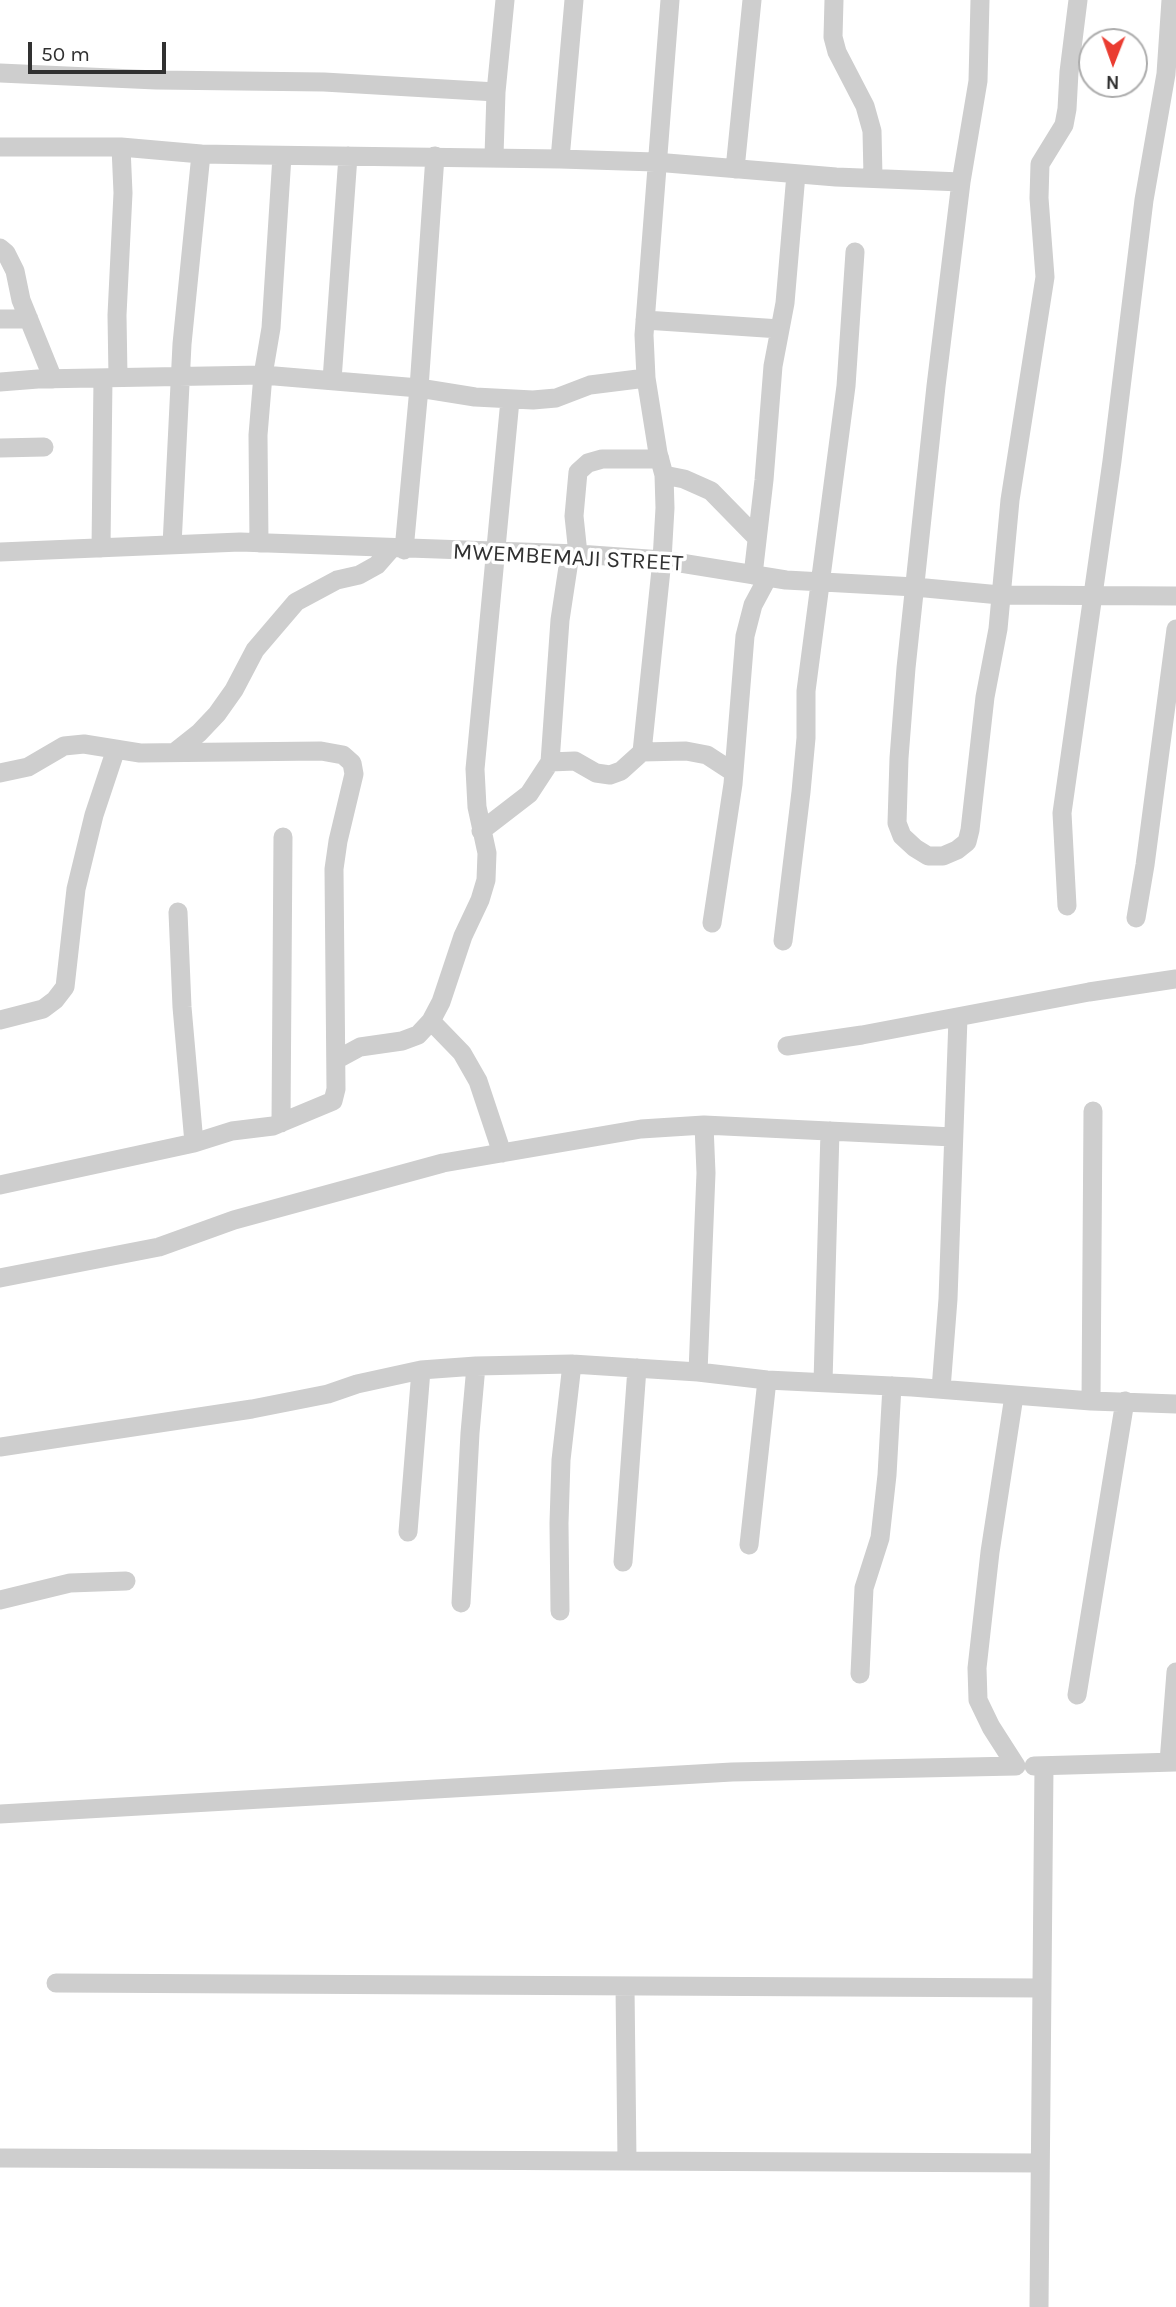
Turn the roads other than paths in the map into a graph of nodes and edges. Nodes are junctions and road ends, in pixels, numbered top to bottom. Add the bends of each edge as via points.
1 (505, 0) edge
2 (574, 0) edge
3 (670, 0) edge
4 (752, 0) edge
5 (834, 0) edge
6 (980, 0) edge
7 (1078, 0) edge
8 (1171, 0) edge
9 (0, 73) edge
10 (496, 92) junction
11 (0, 147) edge
12 (121, 147) junction
13 (201, 154) junction
14 (282, 156) junction
15 (348, 156) junction
16 (435, 156) junction
17 (494, 156) junction
18 (560, 159) junction
19 (655, 162) junction
20 (735, 169) junction
21 (796, 174) junction
22 (873, 177) junction
23 (961, 182) junction
24 (0, 248) edge
25 (855, 252) dead end
26 (0, 319) edge
27 (29, 319) junction
28 (645, 320) junction
29 (780, 329) junction
30 (263, 375) junction
31 (181, 376) junction
32 (110, 377) junction
33 (646, 378) junction
34 (53, 379) junction
35 (332, 380) junction
36 (0, 382) edge
37 (419, 388) junction
38 (510, 400) junction
39 (44, 447) dead end
40 (0, 448) edge
41 (662, 467) junction
42 (757, 538) junction
43 (259, 543) junction
44 (172, 545) junction
45 (101, 548) junction
46 (397, 549) junction
47 (0, 552) edge
48 (494, 552) junction
49 (574, 554) junction
50 (662, 560) junction
51 (761, 576) junction
52 (820, 581) junction
53 (915, 587) junction
54 (1000, 595) junction
55 (1092, 595) junction
56 (1176, 596) edge
57 (1176, 629) edge
58 (116, 748) junction
59 (175, 752) junction
60 (642, 752) junction
61 (550, 762) junction
62 (733, 772) junction
63 (0, 773) edge
64 (481, 831) junction
65 (283, 837) dead end
66 (1067, 906) dead end
67 (178, 912) dead end
68 (1136, 918) dead end
69 (712, 923) dead end
70 (783, 941) dead end
71 (1176, 979) edge
72 (958, 1018) junction
73 (0, 1020) edge
74 (431, 1021) junction
75 (787, 1046) dead end
76 (336, 1060) junction
77 (1093, 1111) dead end
78 (281, 1123) junction
79 (704, 1125) junction
80 (830, 1131) junction
81 (953, 1137) junction
82 (194, 1143) junction
83 (502, 1153) junction
84 (0, 1185) edge
85 (0, 1278) edge
86 (572, 1364) junction
87 (476, 1366) junction
88 (637, 1368) junction
89 (421, 1370) junction
90 (698, 1372) junction
91 (767, 1380) junction
92 (823, 1382) junction
93 (892, 1386) junction
94 (941, 1389) junction
95 (1014, 1396) junction
96 (1091, 1401) junction
97 (1125, 1401) junction
98 (1176, 1404) edge
99 (0, 1447) edge
100 (408, 1532) dead end
101 (749, 1545) dead end
102 (623, 1562) dead end
103 (126, 1581) dead end
104 (0, 1600) edge
105 (461, 1603) dead end
106 (561, 1611) dead end
107 (1176, 1672) edge
108 (860, 1674) dead end
109 (1077, 1695) dead end
110 (1173, 1762) edge
111 (1016, 1766) junction
112 (1044, 1766) junction
113 (0, 1814) edge
114 (56, 1983) dead end
115 (625, 1986) junction
116 (1041, 1988) junction
117 (0, 2158) edge
118 (627, 2161) junction
119 (1040, 2163) junction
120 (1039, 2307) edge

1 - 10 street
2 - 18 street
3 - 19 street
4 - 20 street
5 - 22 street via 833,37 865,106 872,131
6 - 23 street via 978,81
7 - 54 street via 1068,109 1064,125 1040,164 1045,277
8 - 55 street via 1166,75 1144,200
9 - 10 street
10 - 17 street
11 - 12 street
12 - 13 street
12 - 32 street via 122,260
13 - 14 street
13 - 31 street
14 - 15 street
14 - 30 street via 271,328
15 - 16 street
15 - 35 street
16 - 17 street
16 - 37 street
17 - 18 street
18 - 19 street
19 - 20 street
19 - 28 street
20 - 21 street
21 - 22 street
21 - 29 street
22 - 23 street
23 - 53 street
24 - 27 street via 15,271
25 - 52 street via 846,386
26 - 27 street
27 - 34 street
28 - 29 street
28 - 33 street
29 - 42 street
30 - 31 street
30 - 35 street
30 - 43 street via 258,435
31 - 32 street
31 - 44 street
32 - 34 street
32 - 45 street
33 - 38 street via 590,385 556,398
33 - 41 street
34 - 36 street
35 - 37 street
37 - 38 street
37 - 46 street
38 - 48 street
39 - 40 street
41 - 42 street via 711,491
41 - 49 street via 602,459 578,472
41 - 50 street
42 - 51 street
43 - 44 street, MWEMBEMAJI STREET
43 - 46 street, MWEMBEMAJI STREET
44 - 45 street, MWEMBEMAJI STREET
45 - 47 street, MWEMBEMAJI STREET
46 - 48 street, MWEMBEMAJI STREET
46 - 59 street via 359,575 337,580 296,602 256,650 217,714
48 - 49 street, MWEMBEMAJI STREET
48 - 64 street via 475,769
49 - 50 street, MWEMBEMAJI STREET
49 - 61 street via 560,620
50 - 51 street, MWEMBEMAJI STREET
50 - 60 street
51 - 52 street, MWEMBEMAJI STREET
51 - 62 street via 745,636
52 - 53 street, MWEMBEMAJI STREET
52 - 70 street
53 - 54 street, MWEMBEMAJI STREET
53 - 54 street via 897,823 902,836 928,856 943,856 967,842
54 - 55 street, MWEMBEMAJI STREET
55 - 56 street, MWEMBEMAJI STREET
55 - 66 street via 1062,813
57 - 68 street
58 - 59 street
58 - 63 street via 64,746 29,767
58 - 73 street via 76,890 65,987 43,1009
59 - 76 street via 321,751 344,755 352,763 354,774 334,869
60 - 61 street via 610,775 575,761
60 - 62 street via 707,755
61 - 64 street via 529,794
62 - 69 street
64 - 74 street via 486,880
65 - 78 street
67 - 82 street
71 - 72 street
72 - 75 street
72 - 81 street
74 - 76 street via 418,1035 360,1047
74 - 83 street via 462,1052 478,1081
76 - 78 street via 333,1101
77 - 96 street
78 - 82 street
79 - 80 street
79 - 83 street via 641,1129
79 - 90 street
80 - 81 street
80 - 92 street
81 - 94 street
82 - 84 street
83 - 85 street via 443,1163 234,1220 159,1247
86 - 87 street
86 - 88 street
86 - 106 street via 561,1460
87 - 89 street
87 - 105 street
88 - 90 street
88 - 102 street
89 - 99 street via 252,1409
89 - 100 street
90 - 91 street
91 - 92 street
91 - 101 street
92 - 93 street
93 - 94 street
93 - 108 street via 880,1538 864,1588
94 - 95 street
95 - 96 street
95 - 111 street via 977,1668 978,1700
96 - 97 street
97 - 98 street
97 - 109 street
103 - 104 street via 70,1583
107 - 110 street
110 - 112 street
111 - 112 street
111 - 113 street via 746,1771
112 - 116 street
114 - 115 street
115 - 116 street
115 - 118 street
116 - 119 street
117 - 118 street
118 - 119 street
119 - 120 street

